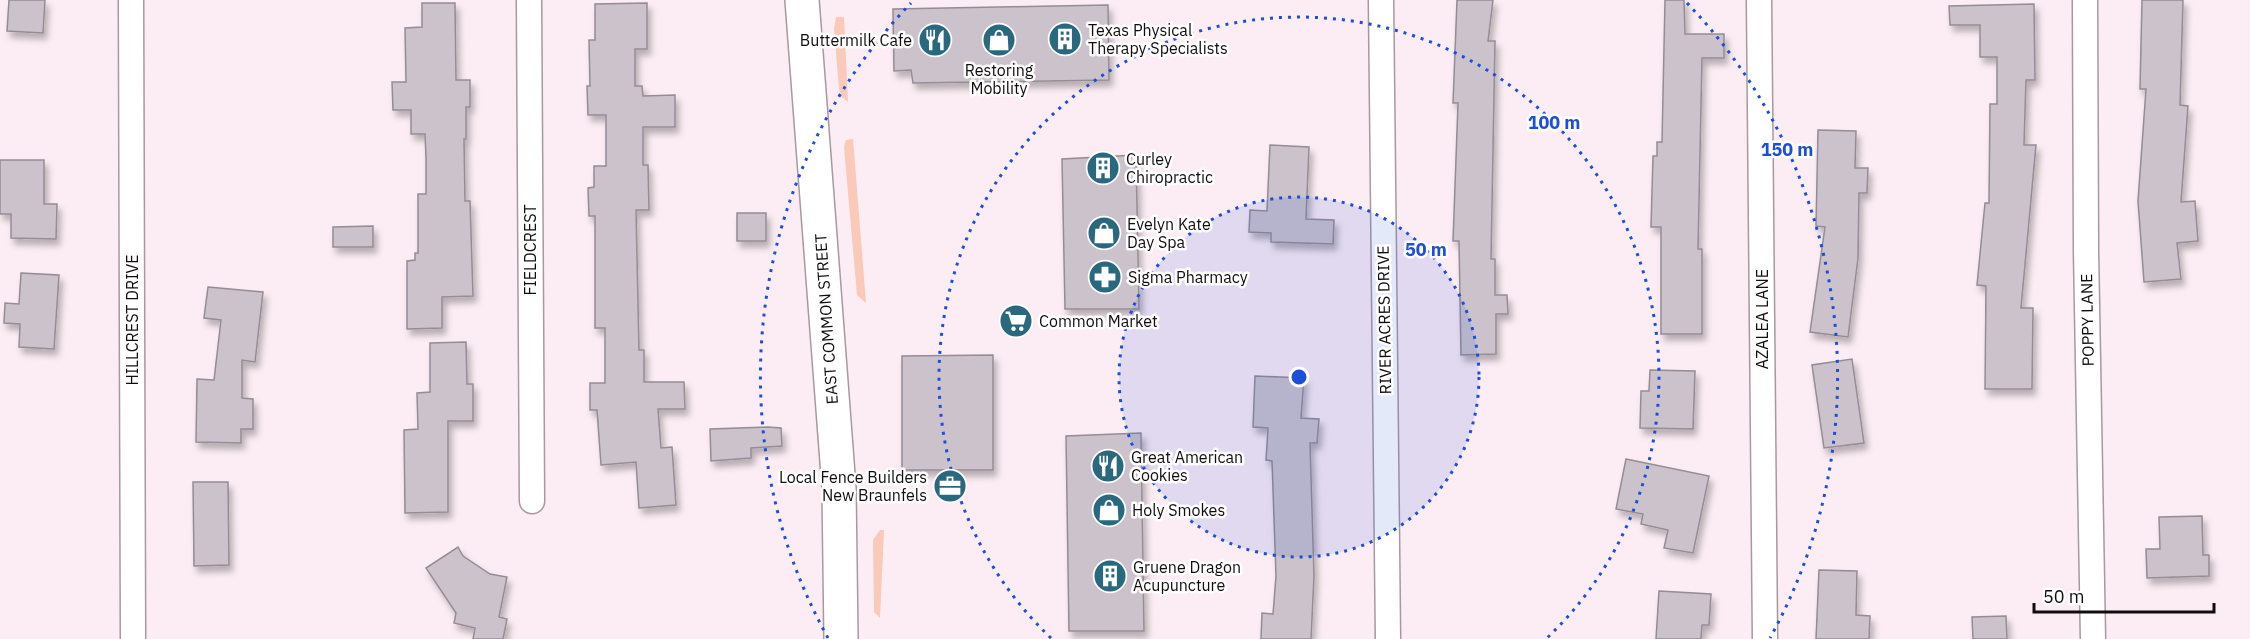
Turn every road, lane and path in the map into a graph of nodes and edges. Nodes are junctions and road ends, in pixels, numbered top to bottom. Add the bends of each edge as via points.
1 (131, 0) edge
2 (529, 0) edge
3 (801, 0) edge
4 (1381, 0) edge
5 (1759, 0) edge
6 (2085, 0) edge
7 (532, 501) dead end
8 (133, 639) edge
9 (841, 639) edge
10 (1388, 639) edge
11 (1764, 639) edge
12 (2093, 639) edge

1 - 8 street, HILLCREST DRIVE
2 - 7 street, FIELDCREST
3 - 9 main road, EAST COMMON STREET via 839,488
4 - 10 street, RIVER ACRES DRIVE
5 - 11 street, AZALEA LANE
6 - 12 street, POPPY LANE

